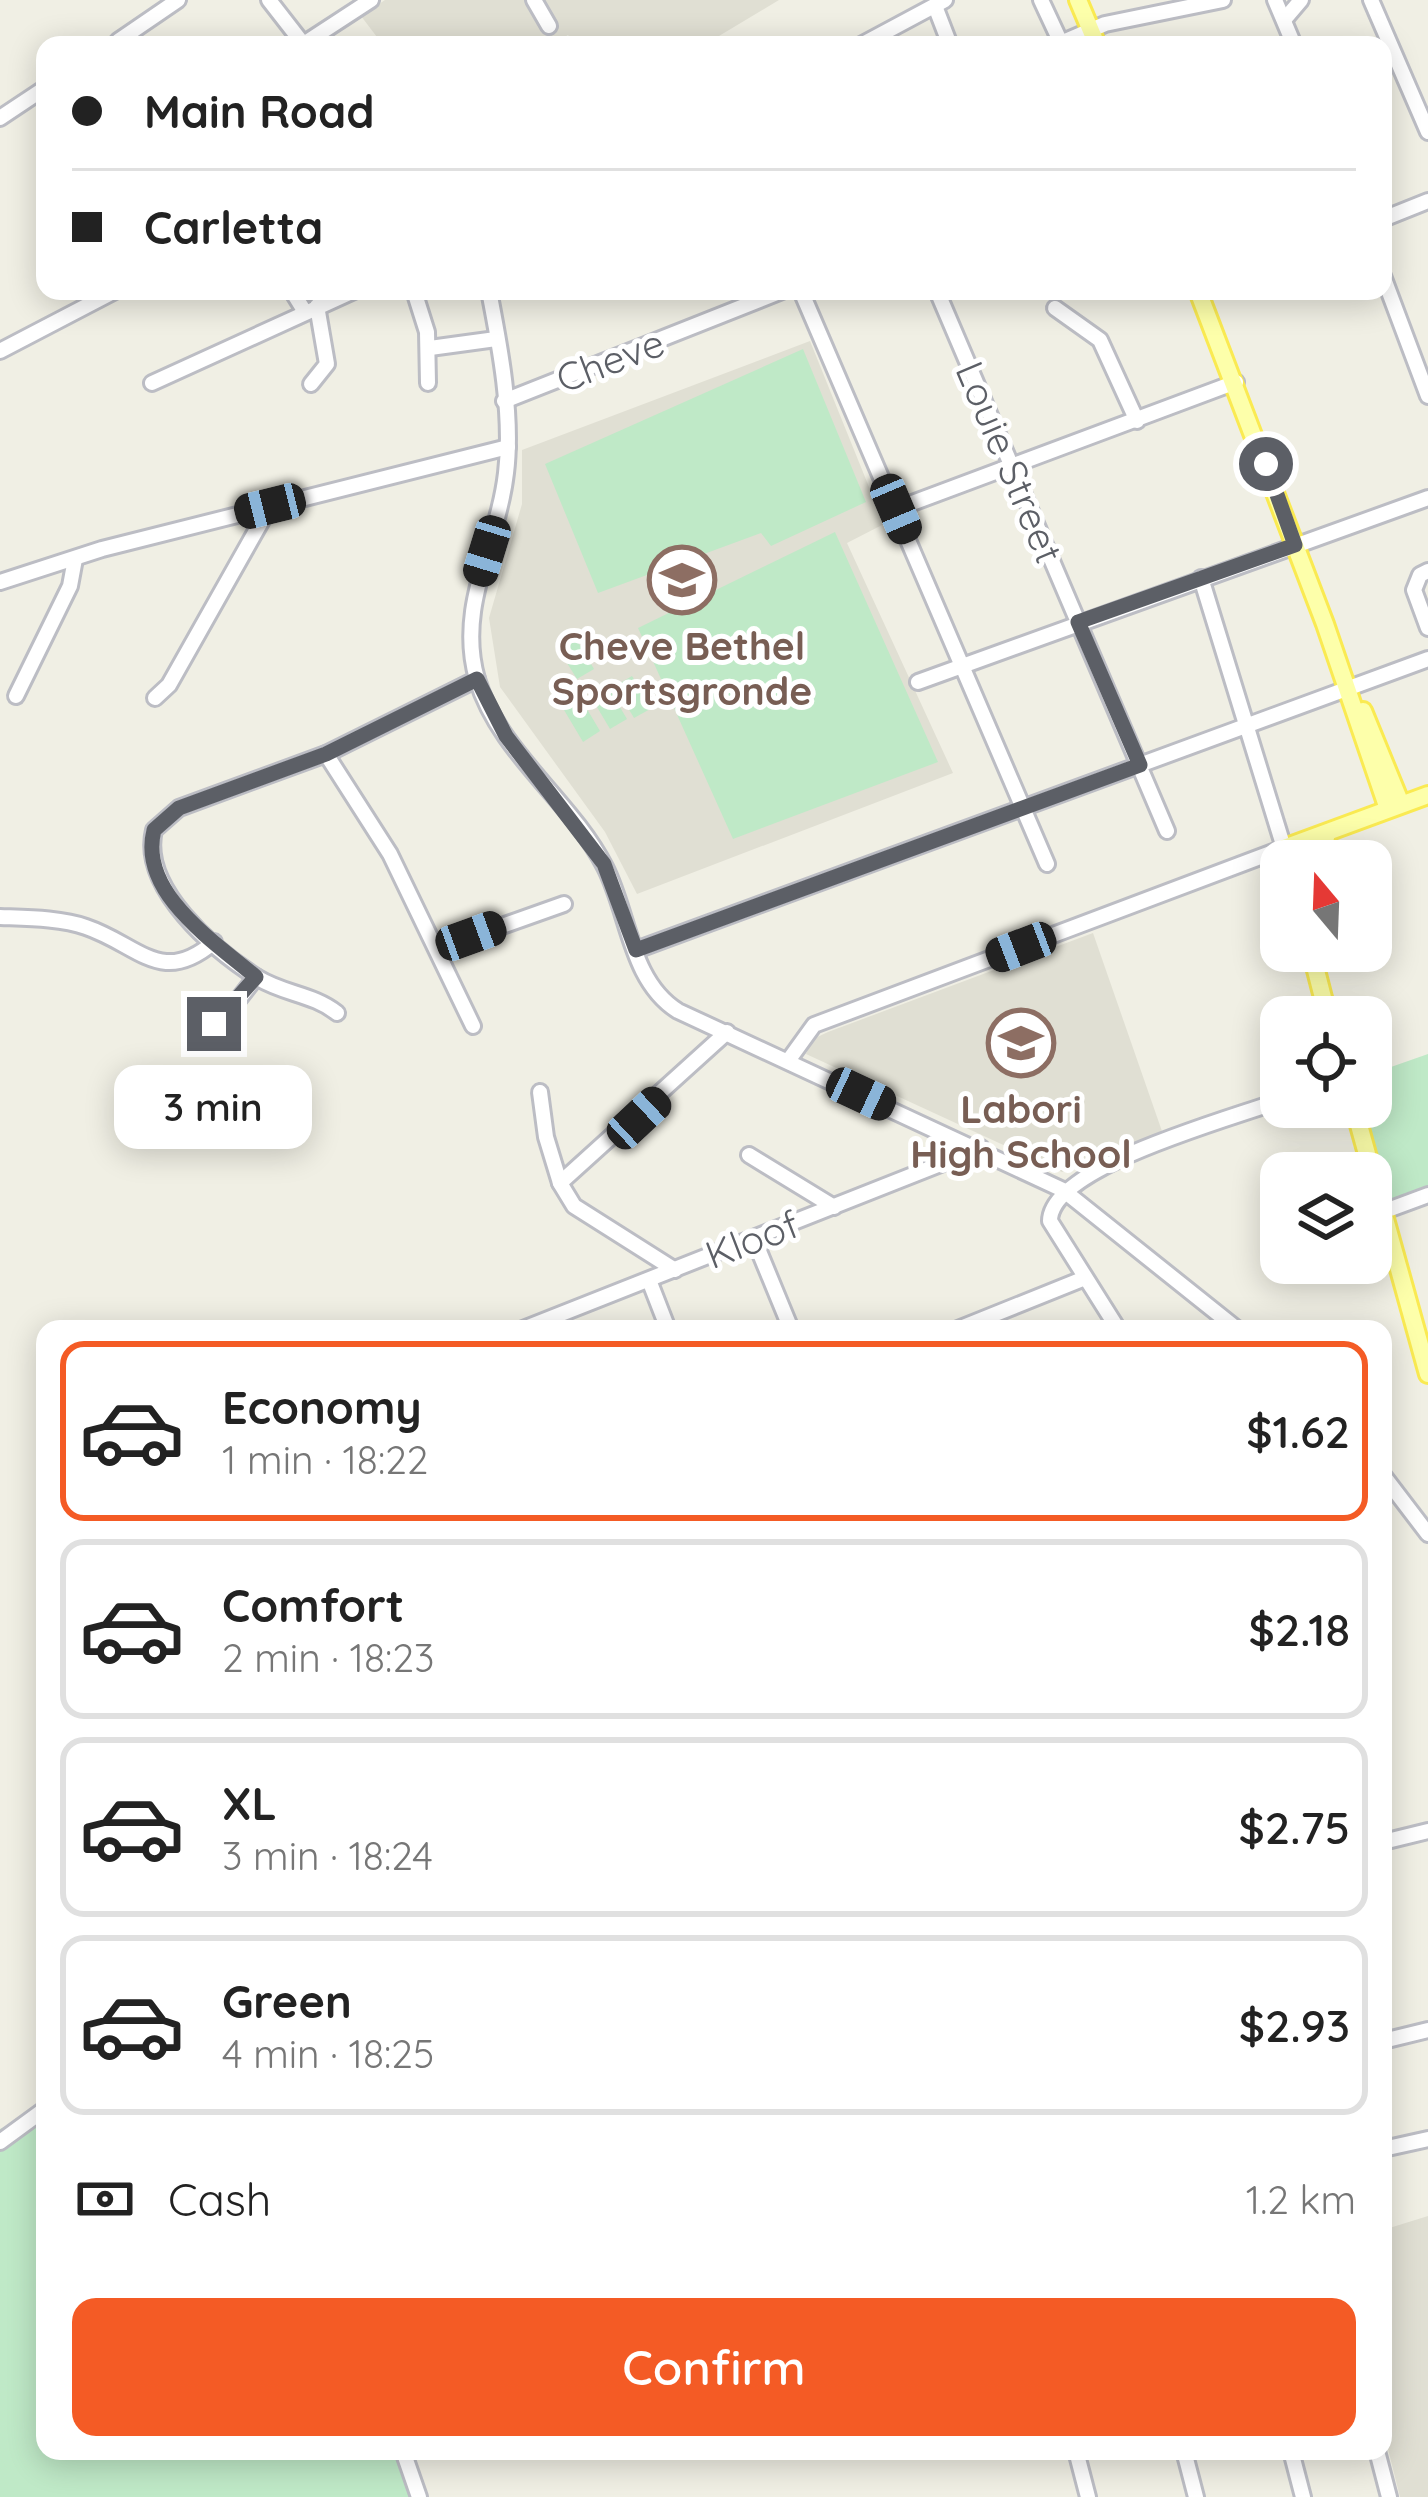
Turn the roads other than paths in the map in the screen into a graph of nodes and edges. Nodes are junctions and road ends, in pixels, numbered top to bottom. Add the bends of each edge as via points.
1 (178, 0) edge
2 (269, 0) edge
3 (370, 0) edge
4 (534, 0) edge
5 (1041, 0) edge
6 (1078, 0) edge
7 (1223, 0) edge
8 (1275, 0) edge
9 (1301, 0) edge
10 (1372, 0) edge
11 (940, 3) edge
12 (1285, 20) junction
13 (549, 26) dead end
14 (128, 36) edge
15 (296, 36) edge
16 (316, 36) edge
17 (878, 36) edge
18 (948, 36) edge
19 (1055, 36) edge
20 (1094, 36) edge
21 (1097, 36) edge
22 (1291, 36) edge
23 (1387, 36) edge
24 (1392, 47) edge
25 (36, 94) edge
26 (0, 118) edge
27 (1428, 132) edge
28 (1428, 201) edge
29 (1392, 215) edge
30 (97, 300) edge
31 (302, 300) edge
32 (332, 300) edge
33 (417, 300) edge
34 (490, 300) edge
35 (759, 300) edge
36 (805, 300) edge
37 (941, 300) edge
38 (1203, 300) edge
39 (1392, 300) edge
40 (1055, 308) dead end
41 (311, 309) junction
42 (496, 339) junction
43 (430, 348) junction
44 (0, 350) edge
45 (152, 382) dead end
46 (1236, 382) junction
47 (428, 383) dead end
48 (311, 384) dead end
49 (1428, 396) edge
50 (504, 401) junction
51 (1137, 421) junction
52 (508, 447) junction
53 (1013, 468) junction
54 (1428, 498) edge
55 (270, 506) junction
56 (896, 509) junction
57 (1295, 545) junction
58 (75, 559) junction
59 (1428, 571) edge
60 (1201, 578) junction
61 (0, 582) edge
62 (1078, 622) junction
63 (1428, 628) edge
64 (1428, 659) edge
65 (962, 665) junction
66 (477, 679) junction
67 (918, 682) dead end
68 (1347, 685) junction
69 (16, 696) dead end
70 (155, 698) dead end
71 (1249, 728) junction
72 (326, 754) junction
73 (1140, 765) junction
74 (1428, 795) edge
75 (1394, 807) junction
76 (1025, 808) junction
77 (1341, 826) junction
78 (1167, 831) dead end
79 (1282, 840) edge
80 (1314, 840) edge
81 (1326, 840) edge
82 (1047, 864) dead end
83 (1260, 864) edge
84 (564, 904) dead end
85 (0, 917) edge
86 (214, 942) junction
87 (437, 949) junction
88 (636, 950) junction
89 (256, 977) junction
90 (337, 1013) dead end
91 (473, 1027) dead end
92 (202, 1028) dead end
93 (728, 1033) junction
94 (788, 1060) junction
95 (540, 1092) dead end
96 (1260, 1108) edge
97 (981, 1148) junction
98 (749, 1155) dead end
99 (560, 1183) junction
100 (1064, 1190) junction
101 (1428, 1195) edge
102 (834, 1207) junction
103 (1392, 1208) edge
104 (1392, 1233) edge
105 (754, 1239) junction
106 (675, 1270) junction
107 (1085, 1278) junction
108 (649, 1280) junction
109 (547, 1320) edge
110 (665, 1320) edge
111 (787, 1320) edge
112 (980, 1320) edge
113 (1112, 1320) edge
114 (1226, 1320) edge
115 (1424, 1336) edge
116 (1428, 1374) edge
117 (1392, 1487) edge
118 (1428, 1534) edge
119 (1428, 1831) edge
120 (1392, 1840) edge
121 (1428, 2030) edge
122 (1392, 2039) edge
123 (36, 2116) edge
124 (1428, 2139) edge
125 (0, 2143) edge
126 (1392, 2147) edge
127 (406, 2460) edge
128 (1078, 2460) edge
129 (1186, 2460) edge
130 (1293, 2460) edge
131 (1379, 2460) edge
132 (419, 2497) edge
133 (1088, 2497) edge
134 (1196, 2497) edge
135 (1303, 2497) edge
136 (1389, 2497) edge

1 - 14 street
2 - 15 street
3 - 16 street
4 - 13 street
5 - 19 street
6 - 20 main road
7 - 21 street
8 - 12 street
9 - 12 street
10 - 23 street
11 - 17 street
11 - 18 street
12 - 22 street
24 - 27 street
25 - 26 street
28 - 29 street
30 - 44 street
31 - 41 street
32 - 41 street
33 - 43 street
34 - 42 street
35 - 50 street, Cheve
36 - 56 street
37 - 53 street, Louie Street
38 - 46 main road
39 - 49 street
40 - 51 street via 1100,340
41 - 45 street
41 - 48 street via 327,364
42 - 43 street
42 - 50 street
43 - 47 street
46 - 51 street
46 - 57 main road
50 - 52 street
51 - 53 street
52 - 55 street
52 - 66 street via 471,620
53 - 56 street
53 - 62 street, Louie Street
54 - 57 street
55 - 58 street
55 - 70 street
56 - 65 street
57 - 60 street
57 - 68 main road
58 - 61 street
58 - 69 street via 70,586
59 - 63 street via 1414,590
60 - 62 street
60 - 71 street
62 - 65 street
62 - 73 street, Louie Street
64 - 68 street
65 - 67 street
65 - 76 street
66 - 72 street
66 - 88 street via 506,736 604,864
68 - 71 street
68 - 75 main road
71 - 73 street
71 - 79 street
72 - 86 street via 179,808 158,824 151,842 158,878
72 - 87 street via 390,854
73 - 76 street
73 - 78 street, Louie Street
74 - 75 main road
75 - 77 main road
76 - 82 street
76 - 88 street
77 - 80 main road
77 - 81 main road
83 - 94 street via 814,1025
84 - 87 street
85 - 86 street via 84,926 166,964 185,962
86 - 89 street
87 - 91 street
88 - 93 street via 659,998
89 - 90 street
89 - 92 street via 224,1018
93 - 94 street
93 - 99 street
94 - 97 street
95 - 99 street
96 - 100 street via 1102,1166
97 - 100 street
97 - 102 street, Kloof
98 - 102 street
99 - 106 street via 574,1206
100 - 107 street via 1048,1217
100 - 114 street
101 - 103 street
102 - 105 street, Kloof
104 - 115 main road
105 - 106 street, Kloof
105 - 111 street
106 - 108 street, Kloof
107 - 112 street
107 - 113 street
108 - 109 street, Kloof
108 - 110 street
115 - 116 main road
117 - 118 street
119 - 120 street
121 - 122 street
123 - 125 street
124 - 126 street
127 - 132 street
128 - 133 street
129 - 134 street
130 - 135 street
131 - 136 street

